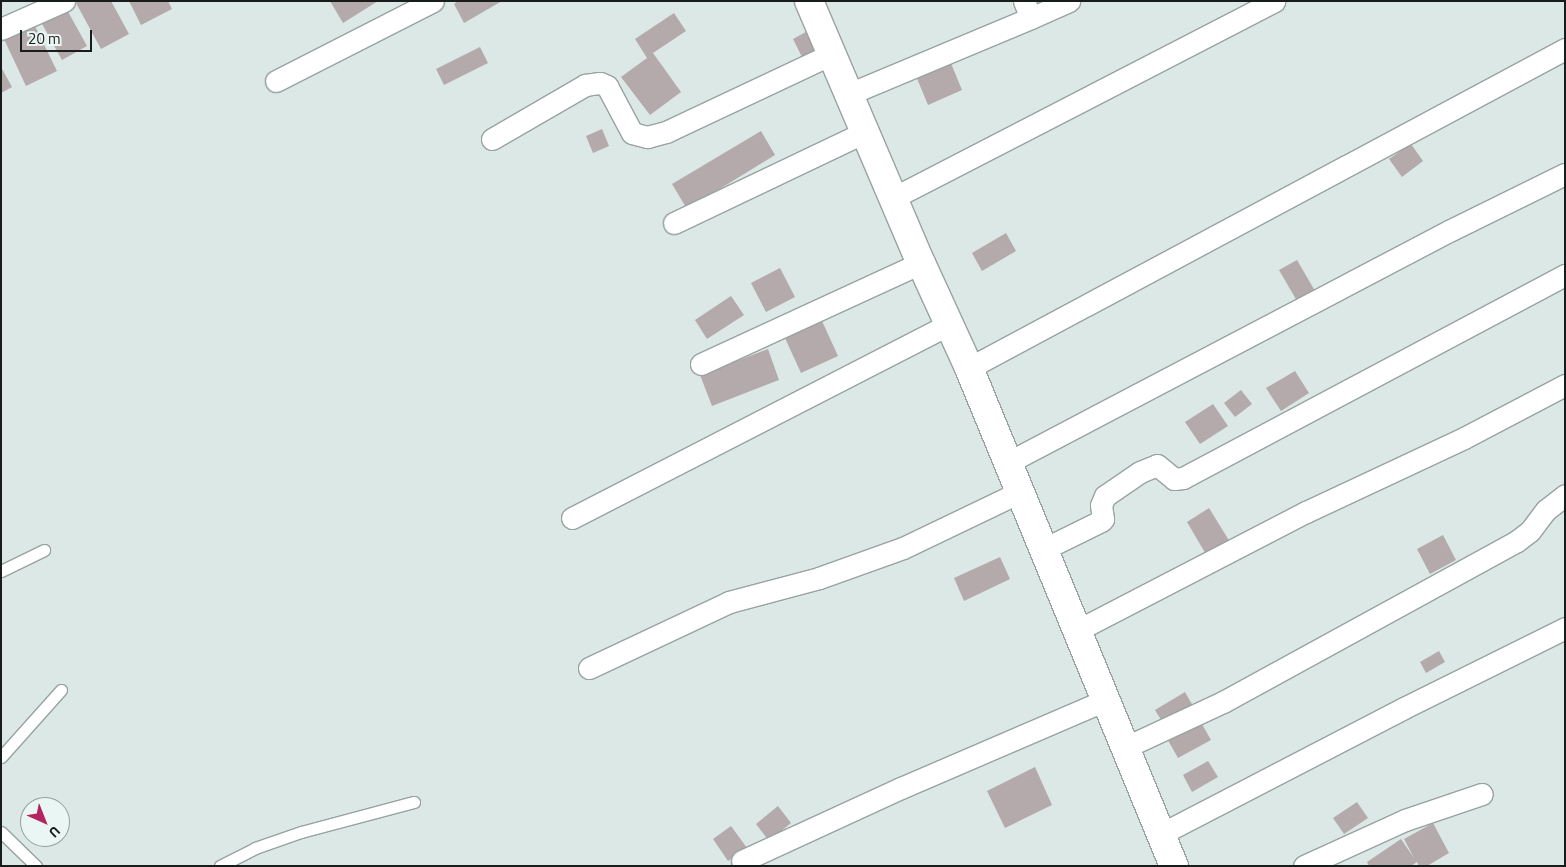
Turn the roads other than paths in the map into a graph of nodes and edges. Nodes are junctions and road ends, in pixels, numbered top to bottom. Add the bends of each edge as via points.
1 (64, 1) edge
2 (433, 1) edge
3 (809, 1) edge
4 (1070, 1) edge
5 (1274, 1) edge
6 (1027, 10) edge
7 (1, 29) edge
8 (1565, 49) edge
9 (832, 54) junction
10 (276, 81) dead end
11 (849, 94) junction
12 (865, 132) junction
13 (492, 138) dead end
14 (1565, 174) edge
15 (893, 198) junction
16 (674, 223) dead end
17 (921, 263) junction
18 (1565, 275) edge
19 (948, 325) junction
20 (701, 364) dead end
21 (969, 368) junction
22 (1565, 386) edge
23 (1007, 463) junction
24 (1020, 492) junction
25 (1565, 494) edge
26 (572, 518) dead end
27 (1044, 549) junction
28 (44, 550) dead end
29 (1, 571) edge
30 (1565, 628) edge
31 (1078, 630) junction
32 (589, 668) dead end
33 (61, 690) dead end
34 (1105, 700) junction
35 (1126, 746) junction
36 (1, 757) edge
37 (1482, 794) dead end
38 (414, 802) dead end
39 (1, 832) edge
40 (1161, 834) junction
41 (742, 861) dead end
42 (36, 866) edge
43 (220, 866) edge
44 (1174, 866) edge
45 (1304, 866) edge

1 - 7 street
2 - 10 street
3 - 9 main road
4 - 6 street
5 - 15 street
6 - 11 street
8 - 21 street
9 - 11 main road
9 - 13 street via 666,132 647,137 632,133 607,86 600,83 585,85
11 - 12 main road
12 - 15 main road
12 - 16 street
14 - 23 street via 1449,231
15 - 17 main road
17 - 19 main road
17 - 20 street
18 - 27 street via 1183,478 1174,479 1157,465 1140,472 1105,496 1101,520
19 - 21 main road
19 - 26 street
21 - 23 main road
22 - 31 street via 1253,539
23 - 24 main road
24 - 27 main road
24 - 32 street via 903,548 819,578 729,602
25 - 35 street via 1518,541 1223,702
27 - 31 main road
28 - 29 lane
30 - 40 street
31 - 34 main road
33 - 36 lane
34 - 35 main road
34 - 41 street
35 - 40 main road
37 - 45 street via 1404,820
38 - 43 lane via 301,832 255,848
39 - 42 lane
40 - 44 main road

